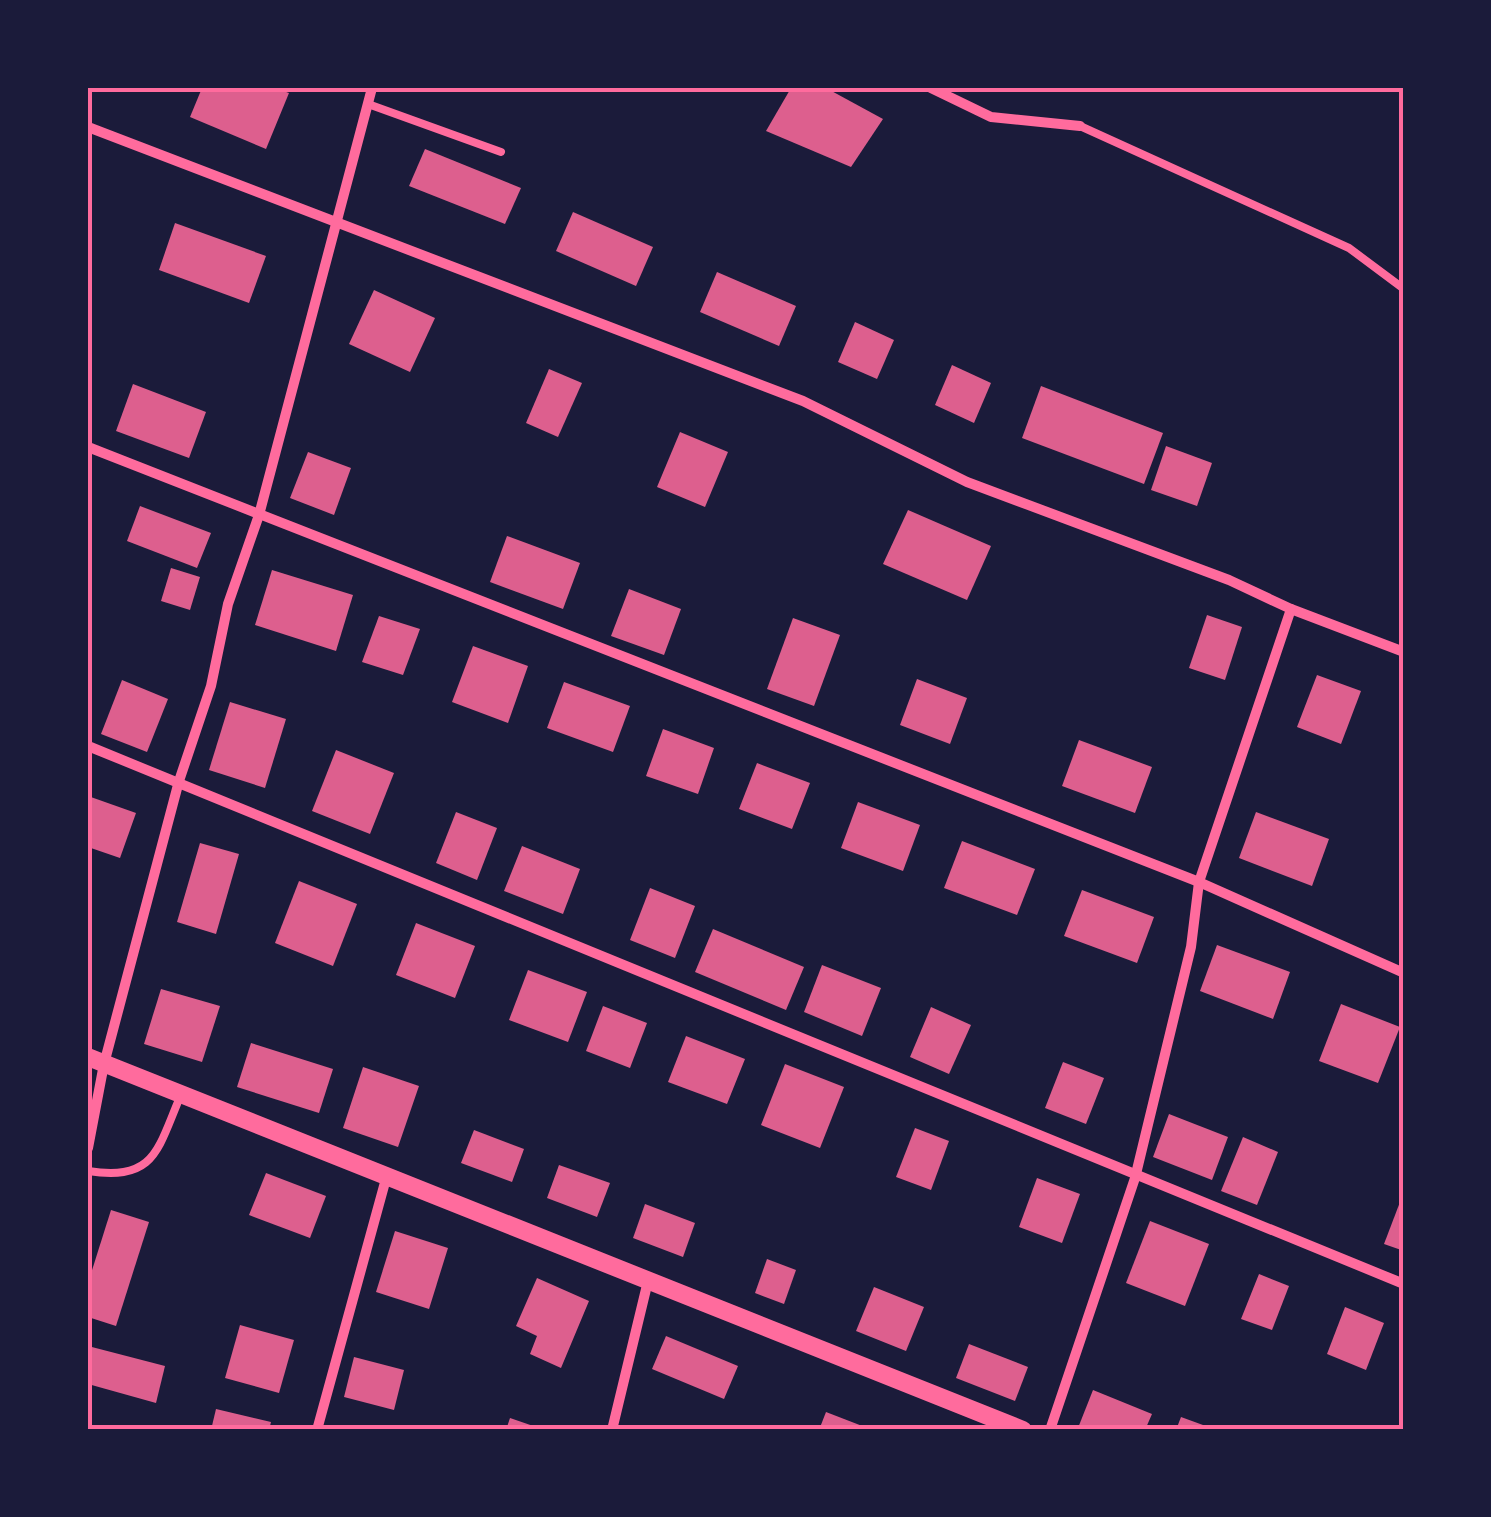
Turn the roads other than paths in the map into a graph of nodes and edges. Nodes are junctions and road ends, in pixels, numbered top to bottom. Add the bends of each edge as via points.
1 (372, 88) edge
2 (931, 88) edge
3 (368, 104) junction
4 (1080, 126) joint
5 (88, 127) edge
6 (501, 152) dead end
7 (334, 225) junction
8 (1404, 289) edge
9 (88, 446) edge
10 (259, 515) junction
11 (1291, 609) junction
12 (1404, 652) edge
13 (88, 746) edge
14 (179, 781) junction
15 (1199, 882) junction
16 (1404, 973) edge
17 (96, 1060) edge
18 (180, 1097) junction
19 (88, 1148) edge
20 (88, 1171) edge
21 (388, 1173) junction
22 (1135, 1178) junction
23 (648, 1281) junction
24 (1404, 1284) edge
25 (316, 1430) edge
26 (612, 1430) edge
27 (1023, 1430) edge
28 (1050, 1430) edge

1 - 3 street
2 - 4 street via 991,117
3 - 6 lane
3 - 7 street
4 - 8 lane via 1350,248
5 - 7 street
7 - 10 street
7 - 11 street via 803,401 967,482
9 - 10 street
10 - 14 street
10 - 15 street
11 - 12 street
11 - 15 street
13 - 14 street
14 - 17 street
14 - 22 street
15 - 16 street
15 - 22 street via 1191,947
17 - 18 street
17 - 19 street
18 - 20 lane via 154,1158 121,1176
18 - 21 street
21 - 23 street
21 - 25 street
22 - 24 street
22 - 28 street
23 - 26 street
23 - 27 street

